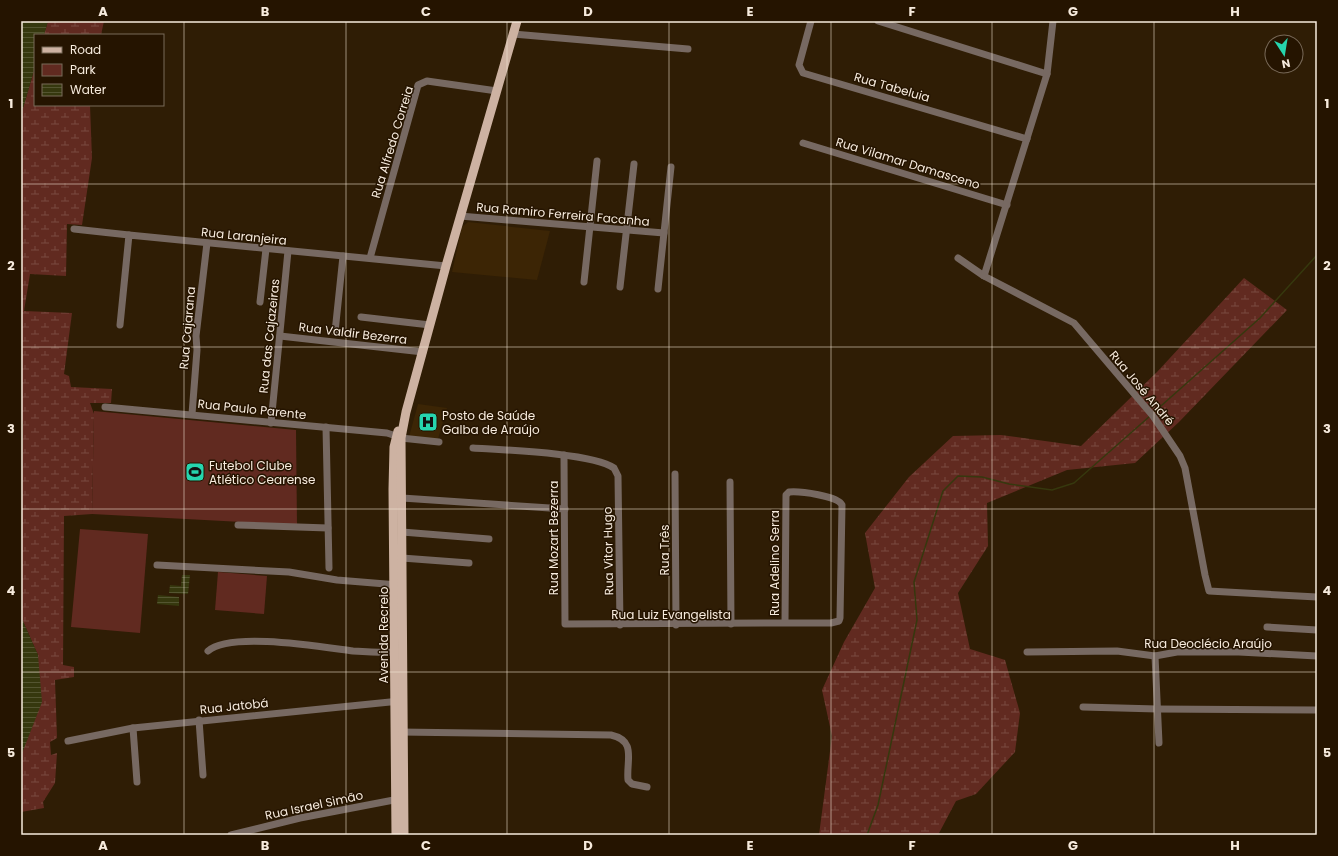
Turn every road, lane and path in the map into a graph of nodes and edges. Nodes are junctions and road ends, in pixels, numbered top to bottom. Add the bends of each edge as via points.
1 (517, 21) edge
2 (811, 21) edge
3 (878, 21) edge
4 (1053, 21) edge
5 (513, 34) junction
6 (688, 49) dead end
7 (1047, 74) junction
8 (497, 91) junction
9 (1027, 139) junction
10 (803, 143) dead end
11 (597, 161) dead end
12 (634, 164) dead end
13 (671, 167) dead end
14 (1007, 205) junction
15 (460, 216) junction
16 (589, 227) junction
17 (74, 229) dead end
18 (627, 230) junction
19 (664, 233) junction
20 (130, 235) junction
21 (207, 243) junction
22 (266, 249) junction
23 (288, 251) junction
24 (343, 256) junction
25 (370, 258) junction
26 (958, 258) dead end
27 (446, 266) junction
28 (984, 276) junction
29 (584, 282) dead end
30 (620, 287) dead end
31 (658, 289) dead end
32 (260, 302) dead end
33 (361, 317) dead end
34 (120, 325) dead end
35 (430, 325) junction
36 (335, 332) dead end
37 (280, 336) junction
38 (423, 352) junction
39 (105, 408) dead end
40 (192, 414) junction
41 (271, 423) junction
42 (326, 427) junction
43 (399, 437) junction
44 (439, 442) dead end
45 (473, 448) dead end
46 (564, 456) junction
47 (675, 474) dead end
48 (730, 482) dead end
49 (402, 498) junction
50 (785, 500) joint
51 (564, 509) junction
52 (238, 525) dead end
53 (328, 528) junction
54 (402, 532) junction
55 (489, 538) dead end
56 (402, 558) junction
57 (469, 563) dead end
58 (157, 565) dead end
59 (329, 568) dead end
60 (398, 585) junction
61 (1317, 597) edge
62 (564, 620) joint
63 (783, 623) junction
64 (731, 624) junction
65 (620, 625) junction
66 (676, 625) junction
67 (1267, 627) dead end
68 (1317, 630) edge
69 (208, 651) dead end
70 (399, 652) junction
71 (1027, 652) dead end
72 (1155, 656) junction
73 (1317, 656) edge
74 (399, 701) junction
75 (1084, 706) dead end
76 (1157, 709) junction
77 (1317, 710) edge
78 (199, 720) junction
79 (133, 728) junction
80 (400, 732) junction
81 (68, 741) dead end
82 (1159, 742) dead end
83 (203, 775) dead end
84 (138, 782) dead end
85 (647, 787) dead end
86 (400, 799) junction
87 (230, 835) edge
88 (396, 835) edge
89 (404, 835) edge

1 - 5 main road
2 - 9 street, Rua Tabeluia via 798,66 803,73
3 - 7 street
4 - 7 street
5 - 6 street
5 - 8 main road
7 - 9 street
8 - 15 main road
8 - 25 street, Rua Alfredo Correia via 428,81 418,85
9 - 14 street
10 - 14 street, Rua Vilamar Damasceno
11 - 16 street
12 - 18 street
13 - 19 street
14 - 28 street
15 - 16 street, Rua Ramiro Ferreira Facanha
15 - 27 main road
16 - 18 street, Rua Ramiro Ferreira Facanha
16 - 29 street
17 - 20 street, Rua Laranjeira
18 - 19 street, Rua Ramiro Ferreira Facanha
18 - 30 street
19 - 31 street
20 - 21 street, Rua Laranjeira
20 - 34 street
21 - 22 street, Rua Laranjeira
21 - 40 street, Rua Cajarana via 196,336
22 - 23 street, Rua Laranjeira
22 - 32 street
23 - 24 street, Rua Laranjeira
23 - 37 street, Rua das Cajazeiras
24 - 25 street, Rua Laranjeira
24 - 36 street
25 - 27 street, Rua Laranjeira
26 - 28 street, Rua José André
27 - 35 main road
28 - 61 street, Rua José André via 1074,323 1146,406 1180,456 1186,473 1210,591
33 - 35 street
35 - 38 main road
37 - 38 street, Rua Valdir Bezerra
37 - 41 street, Rua das Cajazeiras
38 - 43 main road
39 - 40 street, Rua Paulo Parente
40 - 41 street, Rua Paulo Parente
41 - 42 street, Rua Paulo Parente
42 - 43 street, Rua Paulo Parente via 387,433
42 - 53 street
43 - 44 street, Rua Paulo Parente
43 - 49 main road, Avenida Recreio
43 - 60 main road, Avenida Recreio via 394,446 393,489
45 - 46 street
46 - 51 street, Rua Mozart Bezerra
46 - 65 street, Rua Vitor Hugo via 611,466 618,476
47 - 66 street, Rua Três
48 - 64 street
49 - 51 street
49 - 54 main road, Avenida Recreio
50 - 63 street, Rua Adelino Serra
50 - 63 street, Rua Luiz Evangelista via 790,492 800,492 838,500 842,505 839,621
51 - 62 street, Rua Mozart Bezerra
52 - 53 street
53 - 59 street
54 - 55 street
54 - 56 main road, Avenida Recreio
56 - 57 street
56 - 60 main road, Avenida Recreio
58 - 60 street via 289,572 337,580
60 - 70 main road, Avenida Recreio
62 - 65 street, Rua Luiz Evangelista via 566,625
63 - 64 street, Rua Luiz Evangelista
64 - 66 street, Rua Luiz Evangelista
65 - 66 street, Rua Luiz Evangelista
67 - 68 street
69 - 70 street via 223,644 251,641 354,651
70 - 74 main road, Avenida Recreio
71 - 72 street, Rua Deoclécio Araújo via 1117,651
72 - 73 street, Rua Deoclécio Araújo via 1186,652
72 - 76 street
74 - 78 street, Rua Jatobá
74 - 80 main road, Avenida Recreio
75 - 76 street
76 - 77 street
76 - 82 street
78 - 79 street, Rua Jatobá
78 - 83 street
79 - 81 street, Rua Jatobá
79 - 84 street
80 - 85 street via 611,734 618,736 627,744 627,776 630,783
80 - 86 main road, Avenida Recreio
86 - 87 street, Rua Israel Simão via 300,818
86 - 88 main road, Avenida Recreio
86 - 89 main road, Avenida Recreio

